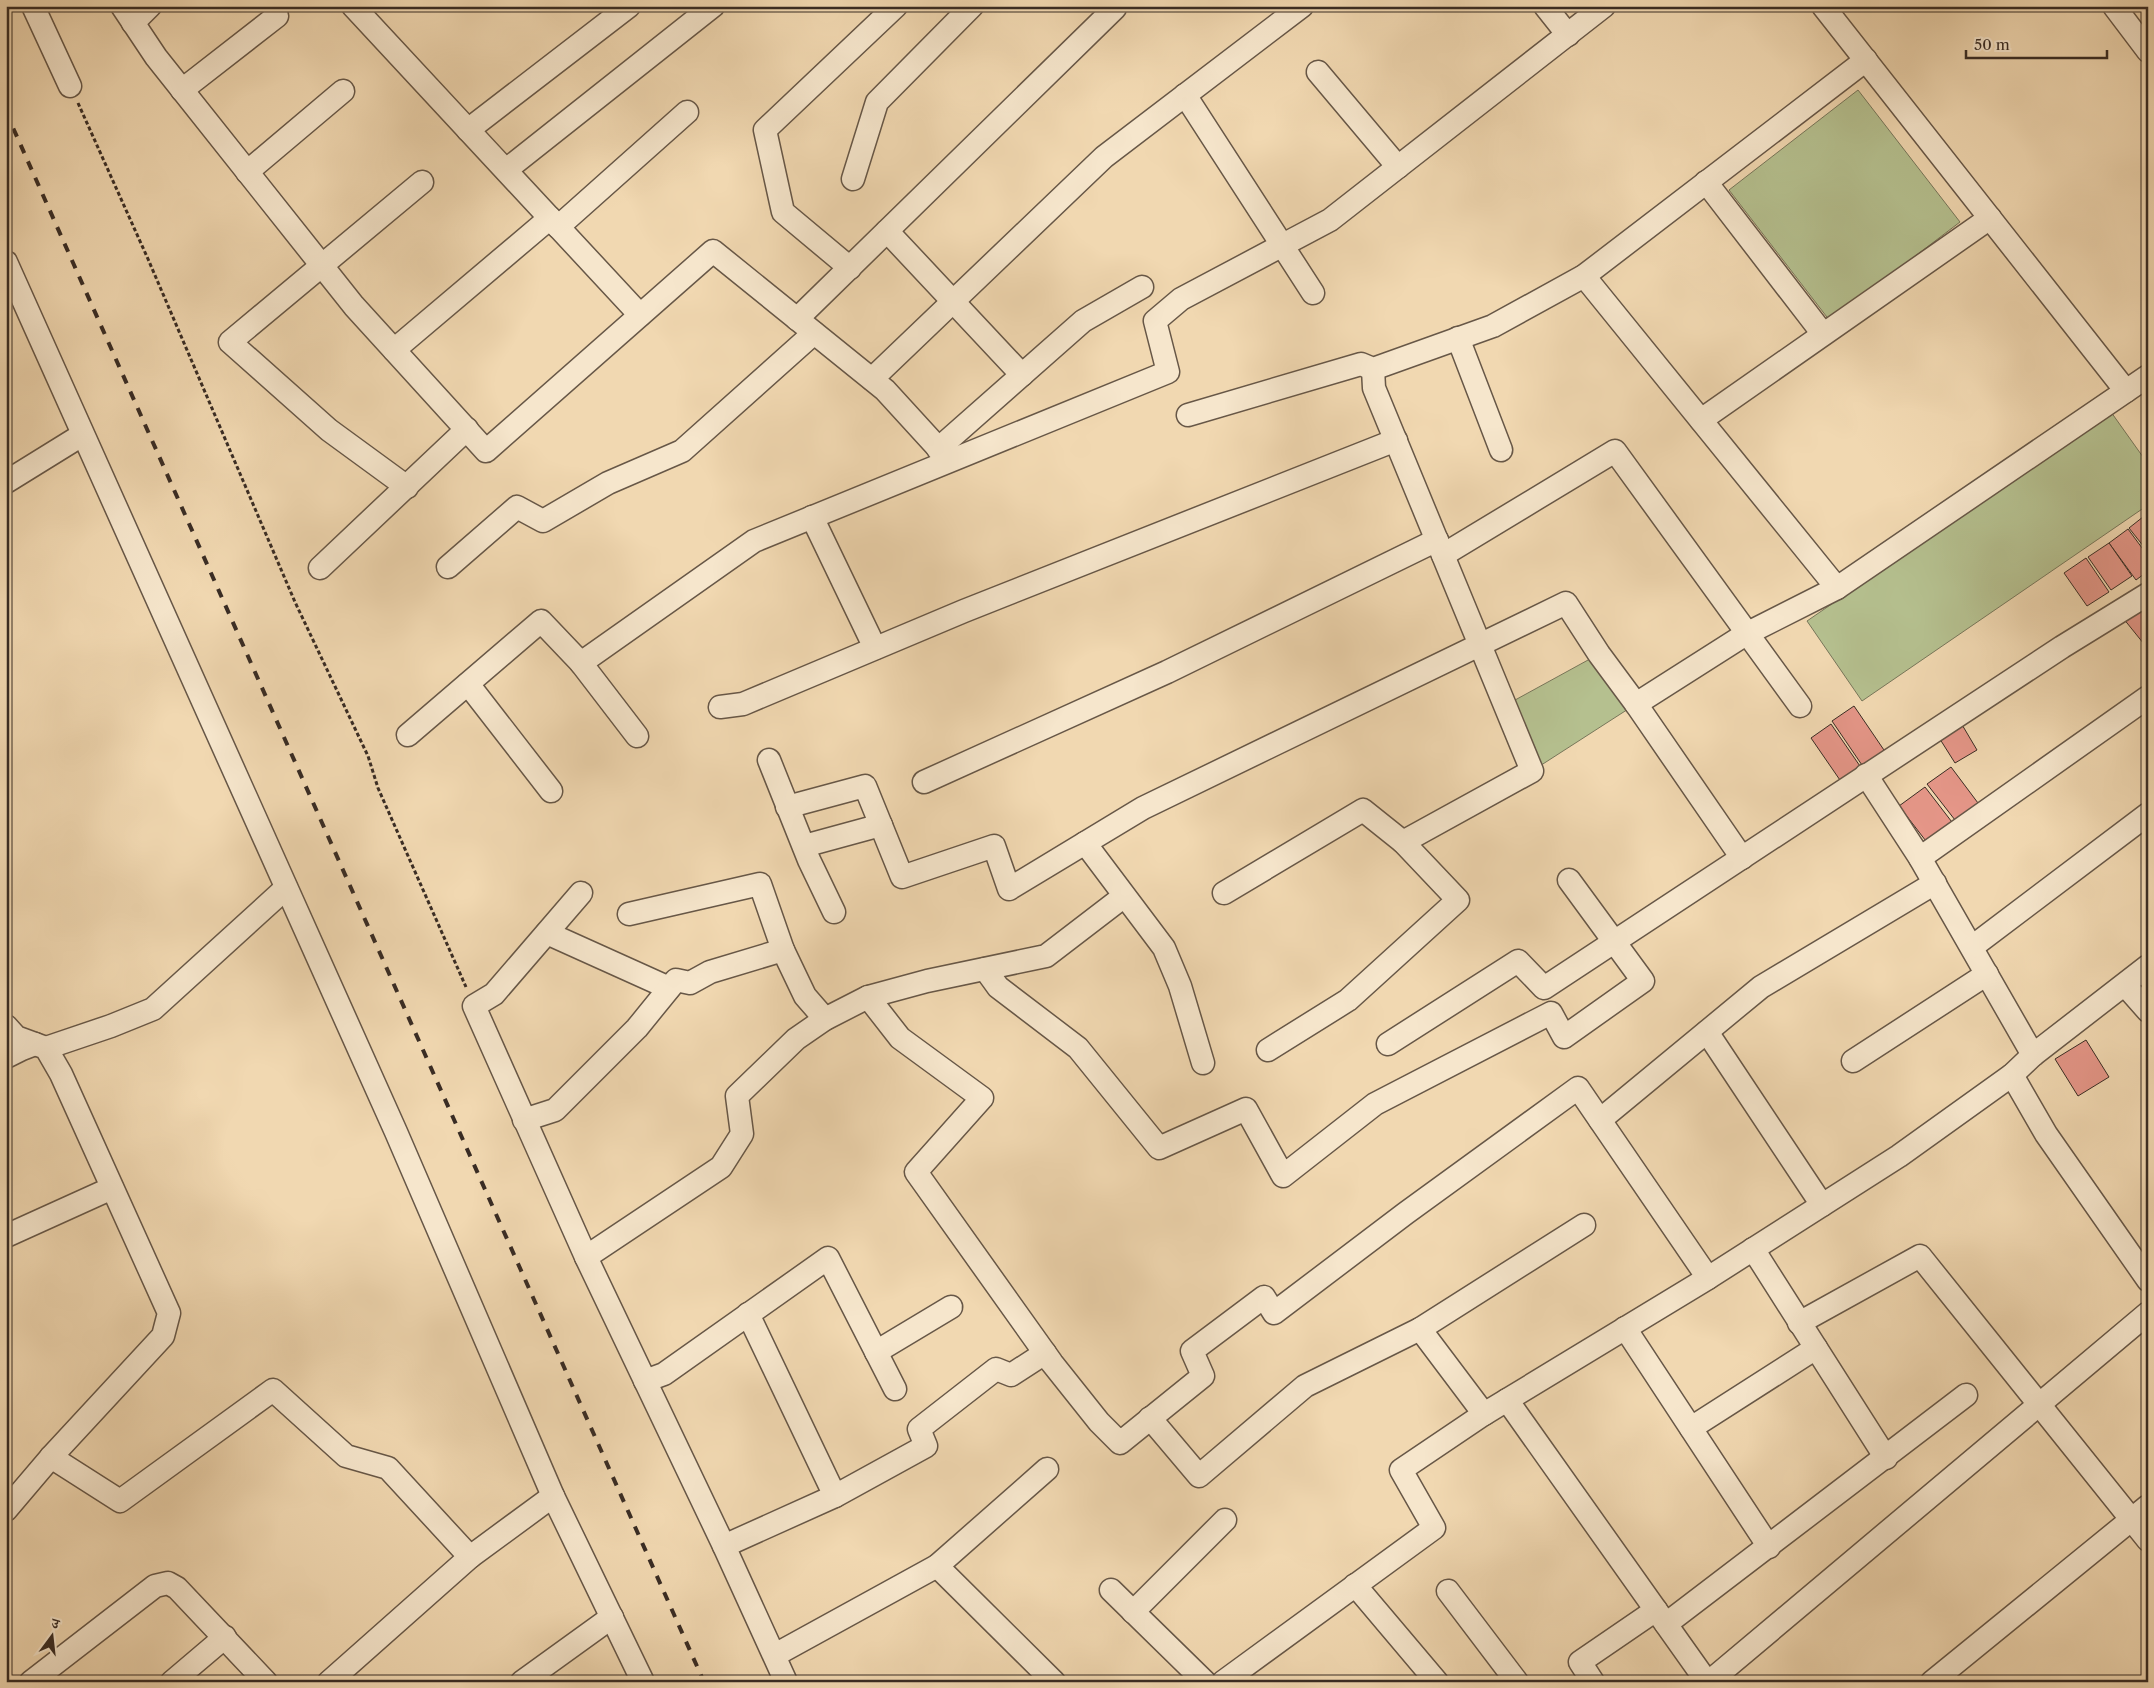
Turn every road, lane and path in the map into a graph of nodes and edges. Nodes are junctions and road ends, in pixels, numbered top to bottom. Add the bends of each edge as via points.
1 (33, 6) edge
2 (150, 6) edge
3 (629, 6) edge
4 (713, 6) edge
5 (896, 6) edge
6 (1114, 6) edge
7 (1302, 6) edge
8 (1545, 6) edge
9 (1604, 6) edge
10 (1823, 6) edge
11 (2114, 6) edge
12 (357, 7) edge
13 (967, 8) edge
14 (127, 14) edge
15 (277, 16) dead end
16 (1568, 35) junction
17 (2148, 51) edge
18 (1866, 60) junction
19 (1318, 72) dead end
20 (70, 86) joint
21 (182, 90) junction
22 (342, 91) dead end
23 (1185, 95) junction
24 (687, 112) dead end
25 (468, 130) junction
26 (1398, 167) junction
27 (506, 170) junction
28 (247, 172) junction
29 (853, 180) dead end
30 (422, 182) dead end
31 (1706, 182) junction
32 (1990, 218) junction
33 (554, 223) junction
34 (887, 231) junction
35 (1283, 245) junction
36 (6, 262) edge
37 (322, 266) junction
38 (850, 268) junction
39 (1584, 276) junction
40 (1142, 287) dead end
41 (1313, 293) dead end
42 (953, 302) junction
43 (640, 315) junction
44 (806, 326) junction
45 (1823, 334) junction
46 (1458, 338) junction
47 (394, 350) junction
48 (1373, 369) junction
49 (1022, 375) junction
50 (2148, 376) edge
51 (872, 379) junction
52 (2126, 390) junction
53 (1188, 414) dead end
54 (1701, 420) junction
55 (467, 430) junction
56 (82, 435) junction
57 (1396, 440) junction
58 (1501, 450) dead end
59 (944, 455) junction
60 (6, 482) edge
61 (407, 487) junction
62 (812, 517) junction
63 (1440, 547) junction
64 (448, 567) dead end
65 (320, 568) dead end
66 (1837, 588) junction
67 (2148, 594) edge
68 (1746, 634) junction
69 (1480, 644) junction
70 (875, 648) junction
71 (581, 663) junction
72 (468, 684) junction
73 (2148, 697) edge
74 (1636, 704) junction
75 (1800, 706) dead end
76 (720, 708) dead end
77 (408, 735) dead end
78 (637, 736) dead end
79 (769, 760) dead end
80 (1866, 775) junction
81 (924, 782) dead end
82 (551, 791) dead end
83 (787, 807) junction
84 (2148, 814) edge
85 (881, 825) junction
86 (1403, 842) junction
87 (1085, 843) junction
88 (804, 846) junction
89 (1742, 858) junction
90 (1920, 858) junction
91 (1569, 880) dead end
92 (1935, 883) junction
93 (286, 888) junction
94 (581, 893) dead end
95 (1224, 893) dead end
96 (1124, 897) junction
97 (834, 912) dead end
98 (630, 914) dead end
99 (547, 933) junction
100 (1613, 942) junction
101 (1972, 947) junction
102 (783, 950) junction
103 (2148, 966) edge
104 (985, 969) junction
105 (1987, 974) junction
106 (2125, 985) junction
107 (669, 988) junction
108 (868, 997) junction
109 (474, 1006) junction
110 (2148, 1011) edge
111 (825, 1019) junction
112 (6, 1026) edge
113 (1707, 1032) junction
114 (1388, 1044) dead end
115 (41, 1046) junction
116 (1268, 1050) dead end
117 (2033, 1055) junction
118 (6, 1057) edge
119 (1853, 1061) dead end
120 (1203, 1062) dead end
121 (2012, 1075) junction
122 (524, 1120) junction
123 (1600, 1120) junction
124 (112, 1188) junction
125 (1822, 1205) junction
126 (1584, 1225) dead end
127 (6, 1236) edge
128 (1753, 1249) junction
129 (586, 1257) junction
130 (1708, 1278) junction
131 (2148, 1280) edge
132 (951, 1307) dead end
133 (2148, 1313) edge
134 (748, 1314) junction
135 (1799, 1323) junction
136 (1625, 1328) junction
137 (1420, 1329) junction
138 (1816, 1348) junction
139 (876, 1352) junction
140 (1045, 1353) junction
141 (645, 1381) junction
142 (896, 1389) dead end
143 (1966, 1395) dead end
144 (1507, 1400) junction
145 (2039, 1406) junction
146 (1484, 1414) junction
147 (1150, 1418) junction
148 (1691, 1428) junction
149 (51, 1457) junction
150 (1886, 1458) junction
151 (1047, 1469) dead end
152 (553, 1496) junction
153 (835, 1496) junction
154 (2148, 1506) edge
155 (6, 1510) edge
156 (1226, 1520) dead end
157 (2130, 1520) junction
158 (2148, 1540) edge
159 (724, 1546) junction
160 (1769, 1547) junction
161 (470, 1557) junction
162 (937, 1566) junction
163 (1355, 1585) junction
164 (1111, 1590) dead end
165 (1448, 1591) dead end
166 (1133, 1612) junction
167 (612, 1617) junction
168 (1661, 1618) junction
169 (225, 1637) junction
170 (775, 1655) junction
171 (31, 1682) edge
172 (172, 1682) edge
173 (266, 1682) edge
174 (329, 1682) edge
175 (522, 1682) edge
176 (643, 1682) edge
177 (786, 1682) edge
178 (1054, 1682) edge
179 (1204, 1682) edge
180 (1223, 1682) edge
181 (1437, 1682) edge
182 (1517, 1682) edge
183 (1593, 1682) edge
184 (1708, 1682) edge
185 (1932, 1682) edge

1 - 20 street
2 - 14 street
3 - 25 street
4 - 27 street
5 - 38 street via 764,130 783,212
6 - 34 street
7 - 23 street
8 - 16 street
9 - 16 street
10 - 18 street
11 - 17 street
12 - 25 street
13 - 29 street via 877,102
14 - 21 street
15 - 21 street
16 - 26 street
18 - 31 street
18 - 32 street
19 - 26 street
20 - 109 path via 291,593 368,756 378,788
21 - 28 street
22 - 28 street
23 - 35 street
23 - 42 street via 1104,157
24 - 33 street
25 - 27 street
26 - 35 street via 1330,220
27 - 33 street
28 - 37 street
30 - 37 street
31 - 39 street
31 - 45 street
32 - 45 street
32 - 52 street
33 - 43 street
33 - 47 street
34 - 38 street
34 - 42 street
35 - 41 street
35 - 59 street via 1181,299 1155,321 1168,372
36 - 56 street
37 - 47 street
37 - 61 street via 230,342 329,430
38 - 44 street
39 - 46 street via 1494,326
39 - 54 street
40 - 49 street via 1083,321
42 - 49 street
42 - 51 street
43 - 44 street via 713,251
43 - 55 street via 486,450
44 - 51 street
44 - 64 street via 682,451 608,483 543,520 518,507
45 - 54 street
46 - 48 street
46 - 58 street
47 - 55 street
48 - 53 street via 1361,364
48 - 57 street via 1374,388
49 - 59 street
50 - 52 street
51 - 59 street
52 - 66 street
54 - 66 street
55 - 61 street
56 - 60 street
56 - 93 street
57 - 63 street
57 - 70 street
59 - 62 street
61 - 65 street
62 - 70 street
62 - 71 street via 754,541
63 - 68 street via 1615,451
63 - 69 street
63 - 81 street
66 - 68 street
67 - 80 street
68 - 74 street
68 - 75 street
69 - 74 street via 1566,603
69 - 86 street via 1532,771
69 - 87 street via 1143,808
70 - 76 street via 743,704
71 - 72 street via 541,621
71 - 78 street
72 - 77 street
72 - 82 street
73 - 90 street
74 - 89 street
79 - 83 street
80 - 89 street
80 - 90 street
83 - 85 street via 865,786
83 - 88 street
84 - 101 street
85 - 87 street via 902,877 994,846 1009,889
85 - 88 street
86 - 95 street via 1363,810
86 - 116 street via 1458,900 1348,1000
87 - 96 street
88 - 97 street
89 - 100 street
90 - 92 street
91 - 100 street
92 - 101 street
92 - 113 street via 1761,988
93 - 115 street via 153,1009 111,1026
93 - 152 street via 396,1132
94 - 99 street
96 - 104 street via 1046,956
96 - 120 street via 1164,948 1180,986
98 - 102 street via 760,884
99 - 107 street
99 - 109 street via 494,994
100 - 104 street via 1643,981 1564,1037 1551,1013 1375,1104 1283,1176 1246,1109 1159,1148 1078,1048 998,987
100 - 114 street via 1544,988 1518,961
101 - 105 street
102 - 107 street via 710,972 690,983 676,980
102 - 111 street via 804,996
103 - 106 street
104 - 108 street via 927,980
105 - 117 street
105 - 119 street
106 - 110 street
106 - 117 street
107 - 122 street via 637,1028 555,1110
108 - 111 street
108 - 140 street via 900,1038 982,1098 916,1172
109 - 122 street
111 - 129 street via 796,1039 737,1096 742,1134 721,1167
112 - 115 street via 16,1038
113 - 123 street
113 - 125 street
115 - 118 street
115 - 124 street via 61,1074
117 - 121 street
121 - 125 street via 1899,1156
121 - 131 street via 2046,1134
122 - 129 street
123 - 130 street
123 - 147 street via 1578,1088 1274,1313 1264,1297 1192,1351 1202,1376
124 - 127 street
124 - 149 street via 169,1313 163,1336
125 - 128 street
126 - 137 street
128 - 130 street
128 - 135 street
129 - 141 street
130 - 136 street
132 - 139 street
133 - 145 street
134 - 139 street via 828,1258
134 - 141 street via 664,1374
134 - 153 street
135 - 138 street
135 - 145 street via 1920,1256
136 - 144 street
136 - 148 street
137 - 146 street
137 - 147 street via 1305,1386 1199,1476
138 - 148 street
138 - 150 street
139 - 142 street
140 - 147 street via 1098,1422 1120,1443
140 - 153 street via 1011,1375 996,1369 919,1429 926,1446
141 - 159 street
143 - 150 street
144 - 146 street
144 - 168 street
145 - 157 street
145 - 184 street
146 - 163 street via 1401,1470 1434,1528
148 - 160 street
149 - 155 street
149 - 161 street via 120,1502 273,1390 346,1456 388,1468
150 - 160 street
151 - 162 street
152 - 161 street
152 - 167 street
153 - 159 street
154 - 157 street
156 - 166 street
157 - 158 street
157 - 185 street
159 - 170 street
160 - 168 street
161 - 174 street
162 - 170 street
162 - 178 street
163 - 180 street
163 - 181 street
164 - 166 street
165 - 182 street
166 - 179 street
167 - 175 street
167 - 176 street
168 - 183 street via 1580,1662
168 - 184 street
169 - 171 street via 178,1588 168,1583 155,1586
169 - 172 street
169 - 173 street
170 - 177 street

